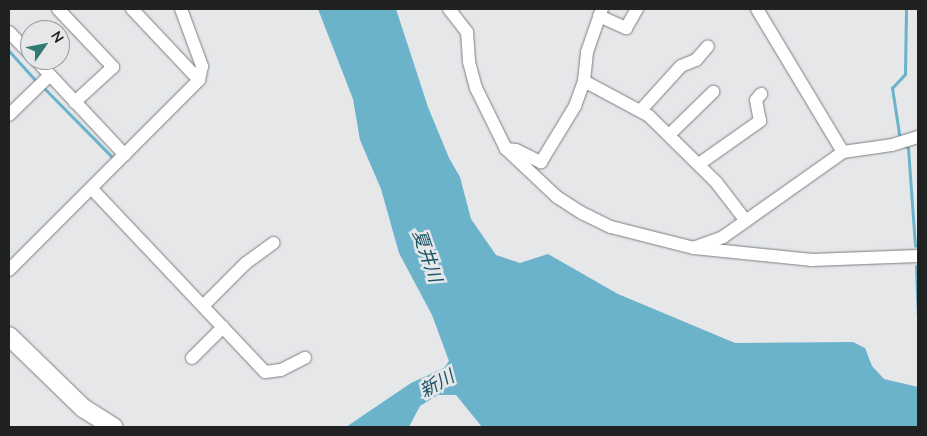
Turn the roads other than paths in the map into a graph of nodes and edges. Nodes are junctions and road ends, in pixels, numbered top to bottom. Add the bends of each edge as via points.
1 (58, 9) edge
2 (132, 9) edge
3 (181, 9) edge
4 (449, 9) edge
5 (638, 9) edge
6 (758, 9) edge
7 (601, 12) edge
8 (9, 32) edge
9 (20, 44) edge
10 (708, 46) dead end
11 (45, 70) edge
12 (50, 76) junction
13 (199, 80) junction
14 (584, 80) junction
15 (713, 92) dead end
16 (761, 94) dead end
17 (75, 102) junction
18 (641, 110) junction
19 (9, 115) edge
20 (669, 135) junction
21 (918, 137) edge
22 (506, 149) junction
23 (843, 152) junction
24 (125, 155) junction
25 (699, 164) junction
26 (92, 189) junction
27 (746, 221) junction
28 (274, 243) dead end
29 (694, 248) junction
30 (918, 256) edge
31 (9, 270) edge
32 (203, 306) junction
33 (223, 327) junction
34 (9, 336) edge
35 (192, 358) dead end
36 (305, 358) dead end
37 (114, 427) edge

1 - 17 street via 113,67
2 - 13 street
3 - 13 street via 202,66
4 - 22 street via 467,32 469,62 476,88
5 - 7 street via 626,28
6 - 23 street
7 - 14 street via 584,64
8 - 9 street
10 - 18 street via 696,60 682,66
11 - 12 street
12 - 17 street
12 - 19 street
13 - 24 street
14 - 18 street
14 - 22 street via 575,106 541,162 516,150
15 - 20 street
16 - 25 street via 756,104 760,121
17 - 24 street
18 - 20 street
20 - 25 street
21 - 23 street via 892,145
22 - 29 street via 556,197 610,228
23 - 27 street
24 - 26 street
25 - 27 street
26 - 31 street
26 - 32 street
27 - 29 street via 723,237
28 - 32 street via 246,262
29 - 30 street via 812,260
32 - 33 street
33 - 35 street
33 - 36 street via 265,372 281,370
34 - 37 main road via 83,408

